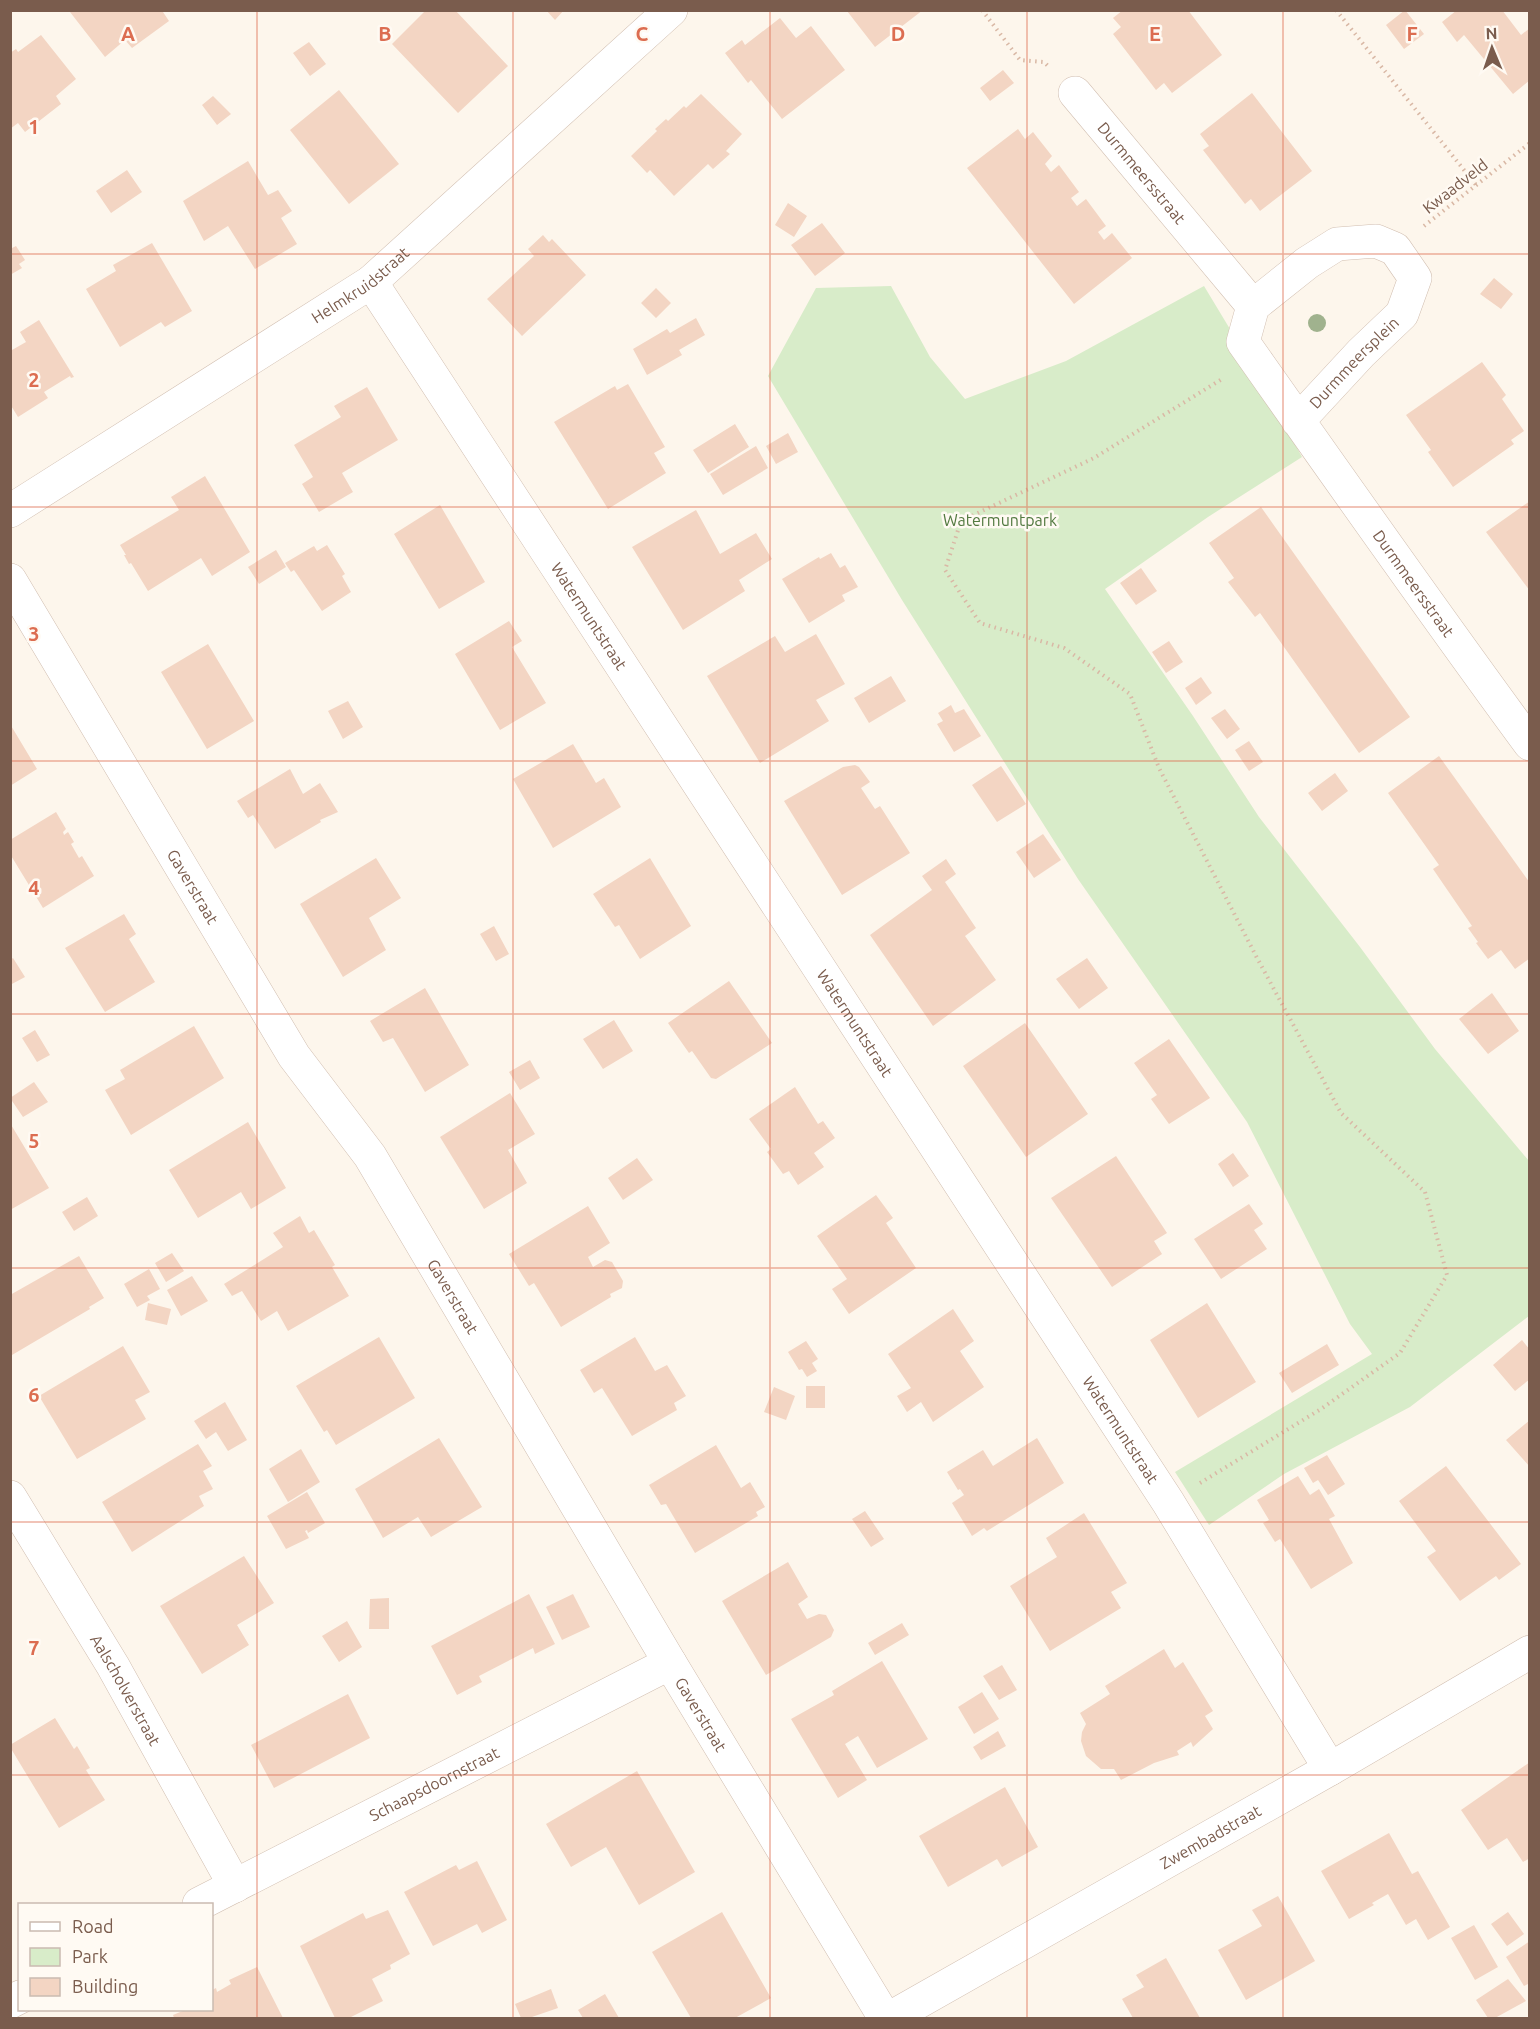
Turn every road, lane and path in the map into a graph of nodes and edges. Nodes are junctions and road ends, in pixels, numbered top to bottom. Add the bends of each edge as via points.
1 (671, 10) edge
2 (982, 10) edge
3 (1336, 10) edge
4 (1076, 93) joint
5 (1530, 143) edge
6 (1476, 185) junction
7 (1395, 249) junction
8 (371, 282) junction
9 (1253, 306) junction
10 (1255, 359) junction
11 (1298, 421) junction
12 (10, 511) edge
13 (10, 580) edge
14 (1530, 744) edge
15 (10, 1497) edge
16 (1168, 1502) junction
17 (1530, 1652) edge
18 (670, 1663) junction
19 (1330, 1769) junction
20 (234, 1886) junction
21 (203, 1903) edge
22 (887, 2019) edge

1 - 8 street, Helmkruidstraat
2 - 4 path via 1020,60 1044,62
3 - 6 path
4 - 9 street, Durmmeersstraat
5 - 6 path, Kwaadveld
6 - 7 path, Kwaadveld
7 - 9 street via 1376,241 1337,244
7 - 11 street, Durmmeersplein via 1415,278 1402,314
8 - 12 street, Helmkruidstraat
8 - 16 street, Watermuntstraat
9 - 10 street, Durmmeersplein via 1243,342
10 - 11 street, Durmmeersplein
10 - 16 path via 1094,458 961,521 945,570 980,623 1064,648 1130,694 1159,768 1341,1113 1425,1192 1447,1275 1400,1353 1321,1409
11 - 14 street, Durmmeersstraat
13 - 18 street, Gaverstraat via 294,1056 370,1156
15 - 20 street, Aalscholverstraat via 112,1666
16 - 19 street, Watermuntstraat
17 - 19 street, Zwembadstraat
18 - 20 street, Schaapsdoornstraat
18 - 22 street, Gaverstraat
19 - 22 street, Zwembadstraat
20 - 21 street, Schaapsdoornstraat

